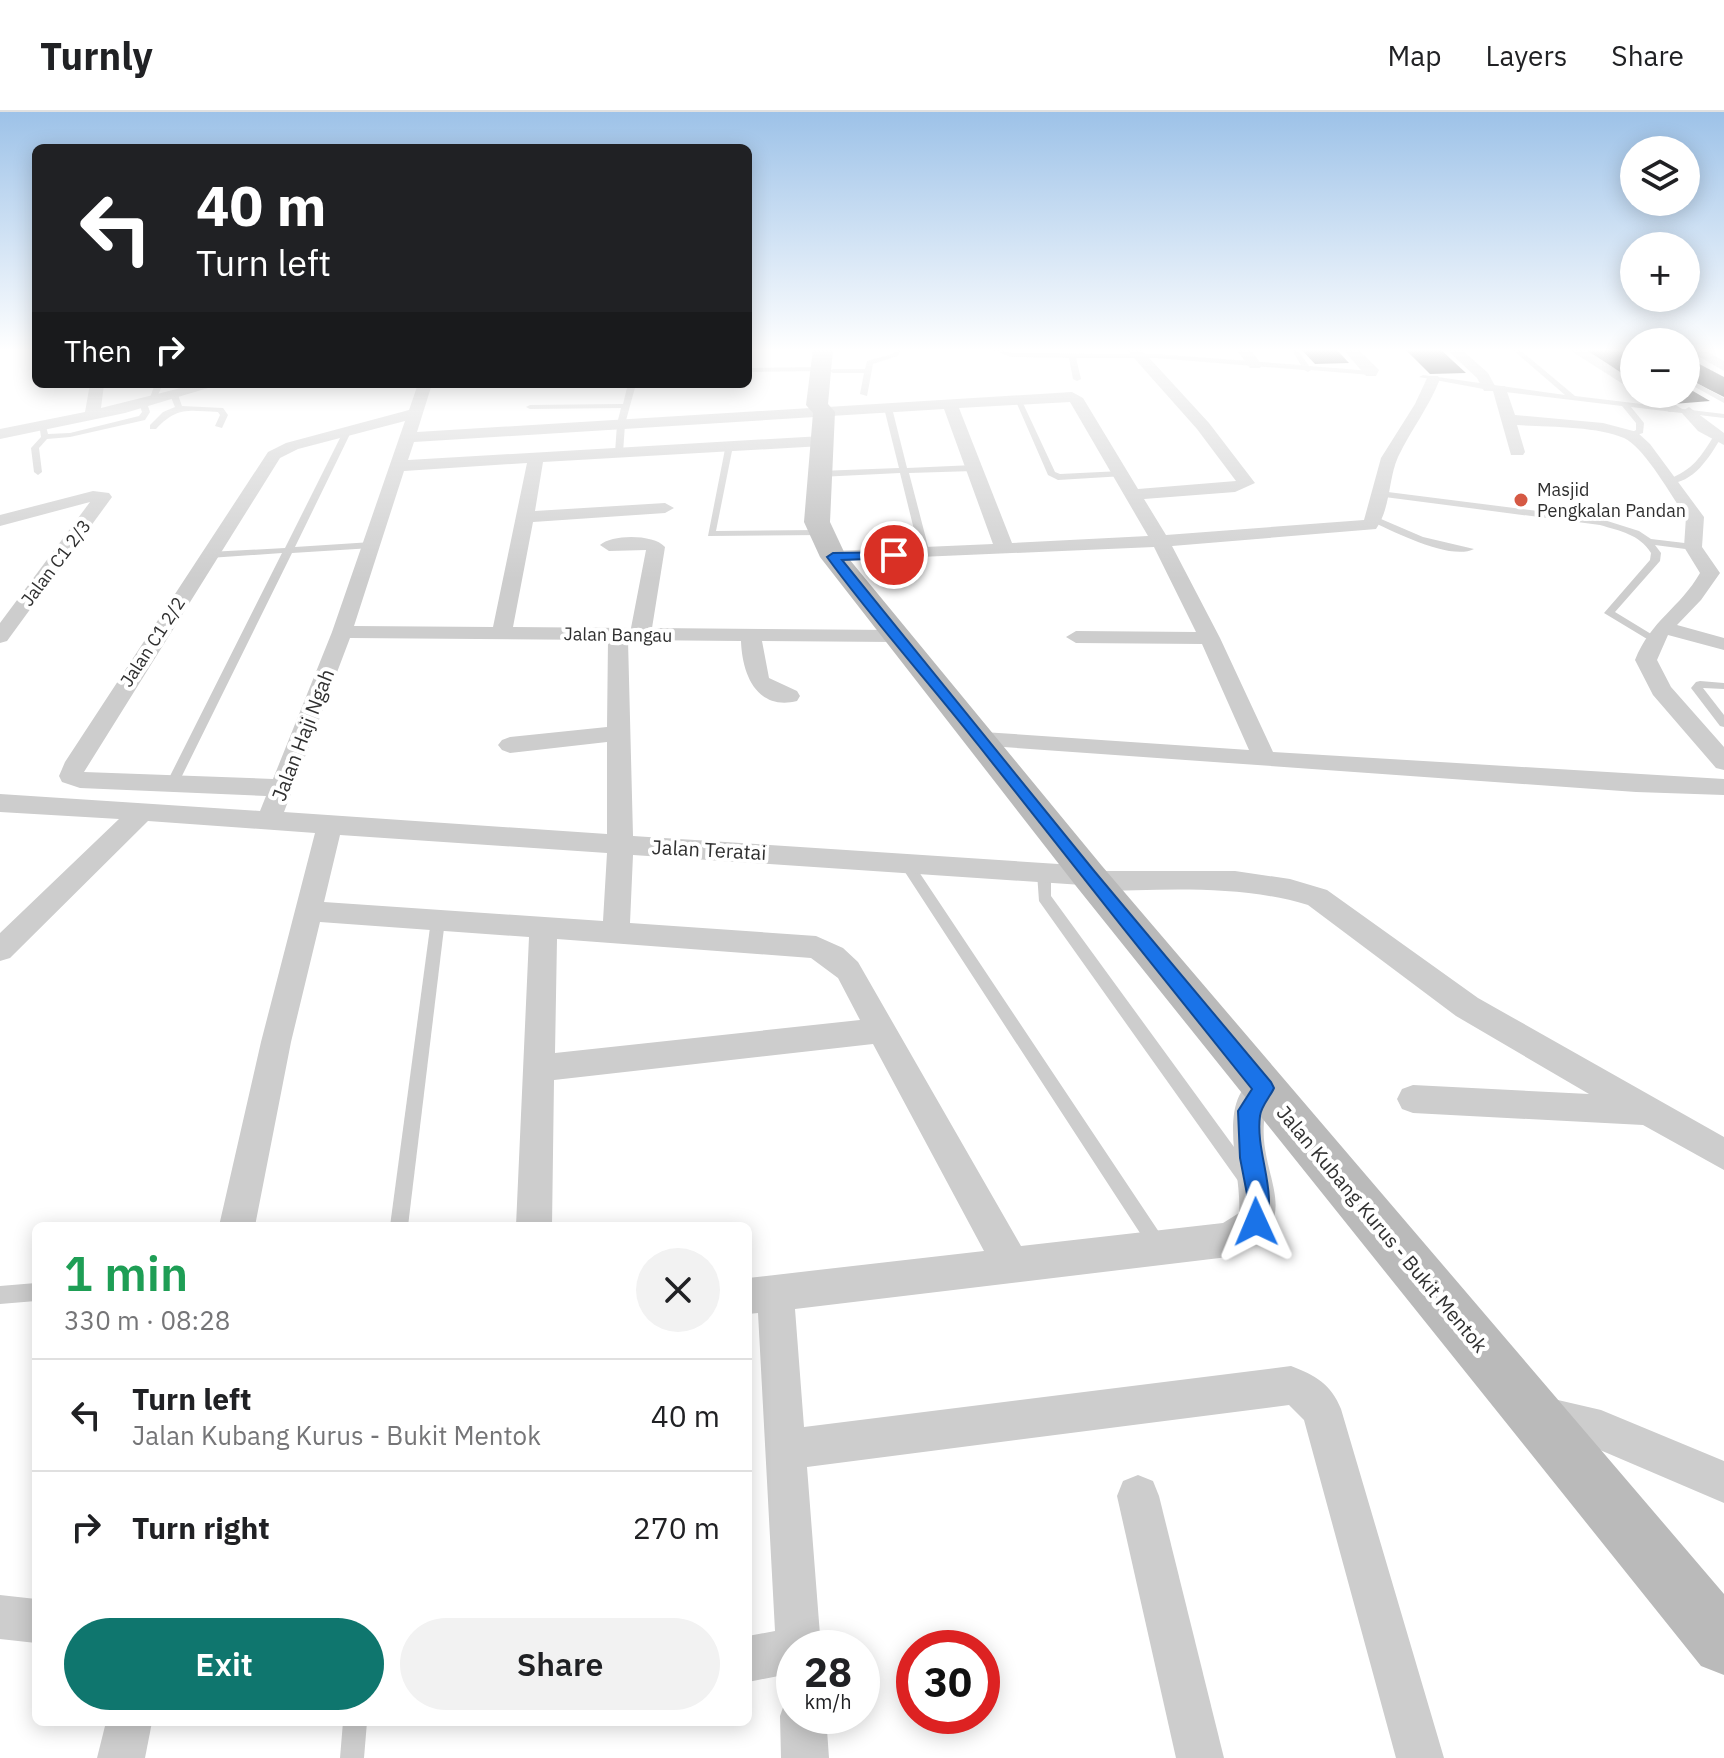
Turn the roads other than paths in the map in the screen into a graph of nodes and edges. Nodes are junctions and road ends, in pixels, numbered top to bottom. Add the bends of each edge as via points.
1 (412, 425) edge
2 (58, 426) edge
3 (109, 426) edge
4 (404, 426) edge
5 (621, 426) edge
6 (773, 426) edge
7 (824, 426) edge
8 (852, 426) edge
9 (893, 426) edge
10 (958, 426) edge
11 (1029, 426) edge
12 (1092, 426) edge
13 (1203, 426) edge
14 (1409, 426) edge
15 (1509, 426) edge
16 (1580, 426) edge
17 (1640, 426) edge
18 (1704, 426) edge
19 (43, 431) junction
20 (347, 432) junction
21 (0, 434) edge
22 (1631, 435) junction
23 (1721, 438) edge
24 (729, 446) junction
25 (1517, 452) dead end
26 (619, 453) junction
27 (536, 458) junction
28 (399, 466) junction
29 (974, 468) junction
30 (904, 471) junction
31 (38, 472) dead end
32 (1121, 474) junction
33 (1670, 482) junction
34 (1380, 494) junction
35 (1133, 495) junction
36 (665, 508) dead end
37 (524, 517) junction
38 (0, 521) edge
39 (1371, 522) junction
40 (1160, 541) junction
41 (1648, 541) junction
42 (372, 545) junction
43 (609, 545) dead end
44 (826, 545) junction
45 (1693, 547) junction
46 (1469, 549) dead end
47 (1005, 550) junction
48 (288, 551) junction
49 (925, 554) junction
50 (209, 555) junction
51 (1717, 573) edge
52 (342, 632) junction
53 (502, 633) junction
54 (1657, 633) junction
55 (629, 636) junction
56 (894, 636) junction
57 (0, 637) edge
58 (751, 637) junction
59 (1076, 637) dead end
60 (1210, 638) junction
61 (1724, 644) edge
62 (1724, 686) edge
63 (789, 696) dead end
64 (1724, 723) edge
65 (620, 733) junction
66 (983, 740) junction
67 (510, 745) dead end
68 (1264, 758) junction
69 (1724, 762) edge
70 (172, 784) junction
71 (1724, 787) edge
72 (283, 788) junction
73 (0, 803) edge
74 (142, 812) junction
75 (269, 820) junction
76 (330, 825) junction
77 (620, 845) junction
78 (906, 863) junction
79 (1044, 873) junction
80 (1091, 878) junction
81 (307, 911) junction
82 (438, 920) junction
83 (543, 927) junction
84 (616, 933) junction
85 (0, 950) edge
86 (881, 1030) junction
87 (540, 1068) junction
88 (1264, 1088) junction
89 (1413, 1099) dead end
90 (1652, 1112) junction
91 (1724, 1155) edge
92 (1258, 1194) junction
93 (238, 1222) edge
94 (400, 1222) edge
95 (534, 1222) edge
96 (1159, 1247) junction
97 (1011, 1264) junction
98 (32, 1292) edge
99 (761, 1294) edge
100 (0, 1295) edge
101 (1537, 1415) junction
102 (785, 1450) junction
103 (1724, 1482) edge
104 (1138, 1496) dead end
105 (0, 1617) edge
106 (32, 1621) edge
107 (795, 1630) edge
108 (1724, 1643) edge
109 (776, 1653) edge
110 (752, 1658) edge
111 (128, 1726) edge
112 (355, 1726) edge
113 (804, 1734) edge
114 (121, 1758) edge
115 (352, 1758) edge
116 (805, 1758) edge
117 (1200, 1758) edge
118 (1420, 1758) edge

1 - 28 street, Jalan Haji Ngah
2 - 19 street
3 - 19 lane via 70,435
4 - 20 street, Jalan C1 2/2
5 - 26 lane
6 - 24 street
7 - 44 main road
8 - 30 lane
9 - 30 lane
10 - 29 street
11 - 32 lane via 1051,473 1058,477
12 - 32 street
13 - 35 street via 1246,483
14 - 34 street via 1389,458
15 - 25 street
16 - 22 street
17 - 22 lane
18 - 23 street
19 - 21 street
19 - 31 lane via 35,448
20 - 48 lane
20 - 50 street, Jalan C1 2/2 via 274,455
22 - 33 street
23 - 33 lane via 1706,460
24 - 26 street
24 - 44 lane via 711,534
26 - 27 street
27 - 28 street
27 - 37 street
28 - 42 street, Jalan Haji Ngah
29 - 30 lane
29 - 47 street
30 - 49 lane
32 - 35 street
33 - 45 street via 1695,517
34 - 39 street
34 - 41 lane via 1570,517 1621,527
35 - 40 street
36 - 37 street
37 - 53 street
38 - 57 street, Jalan C1 2/3 via 103,497
39 - 40 street
39 - 46 lane via 1444,548
40 - 47 street
40 - 60 street
41 - 45 lane
41 - 54 lane via 1655,561 1609,613
42 - 48 lane
42 - 52 street, Jalan Haji Ngah
43 - 55 street via 656,547
44 - 49 street
44 - 56 main road, Jalan Kubang Kurus - Bukit Mentok
45 - 51 street
47 - 49 street
48 - 50 lane
48 - 70 lane
50 - 70 street, Jalan C1 2/2 via 71,776
51 - 54 street
52 - 53 street, Jalan Bangau
52 - 72 street, Jalan Haji Ngah
53 - 55 street, Jalan Bangau
54 - 61 street
54 - 69 street via 1646,660 1661,690
55 - 58 street, Jalan Bangau
55 - 65 street
56 - 58 street, Jalan Bangau
56 - 66 main road, Jalan Kubang Kurus - Bukit Mentok
58 - 63 street via 758,682
59 - 60 street
60 - 68 street
62 - 64 lane via 1697,688
65 - 67 street
65 - 77 street
66 - 68 street
66 - 80 main road, Jalan Kubang Kurus - Bukit Mentok
68 - 71 street
70 - 72 street, Jalan C1 2/2
72 - 75 street, Jalan Haji Ngah
73 - 74 street
74 - 75 street
74 - 85 street
75 - 76 street, Jalan Haji Ngah
76 - 77 street, Jalan Teratai
76 - 81 street
77 - 78 street, Jalan Teratai
77 - 84 street
78 - 79 street, Jalan Teratai
78 - 96 lane
79 - 80 street, Jalan Teratai
79 - 92 lane via 1044,897
80 - 88 main road, Jalan Kubang Kurus - Bukit Mentok
80 - 90 street, Jalan Teratai via 1240,882 1289,887 1317,897 1467,1007
81 - 82 street
81 - 93 street
82 - 83 street
82 - 94 lane
83 - 84 street
83 - 87 street
84 - 86 street via 816,947 848,970
86 - 87 street
86 - 97 street
87 - 95 street
88 - 92 street via 1249,1111
88 - 101 main road, Jalan Kubang Kurus - Bukit Mentok
89 - 90 street
90 - 91 street, Jalan Teratai
92 - 96 street via 1256,1222 1228,1240
96 - 97 street
97 - 99 street
98 - 100 lane
99 - 102 street
101 - 103 street via 1601,1430
101 - 108 main road, Jalan Kubang Kurus - Bukit Mentok
102 - 107 street
102 - 118 street via 1291,1385 1321,1409
104 - 117 street
105 - 106 street
109 - 110 street
111 - 114 street
112 - 115 lane
113 - 116 street

